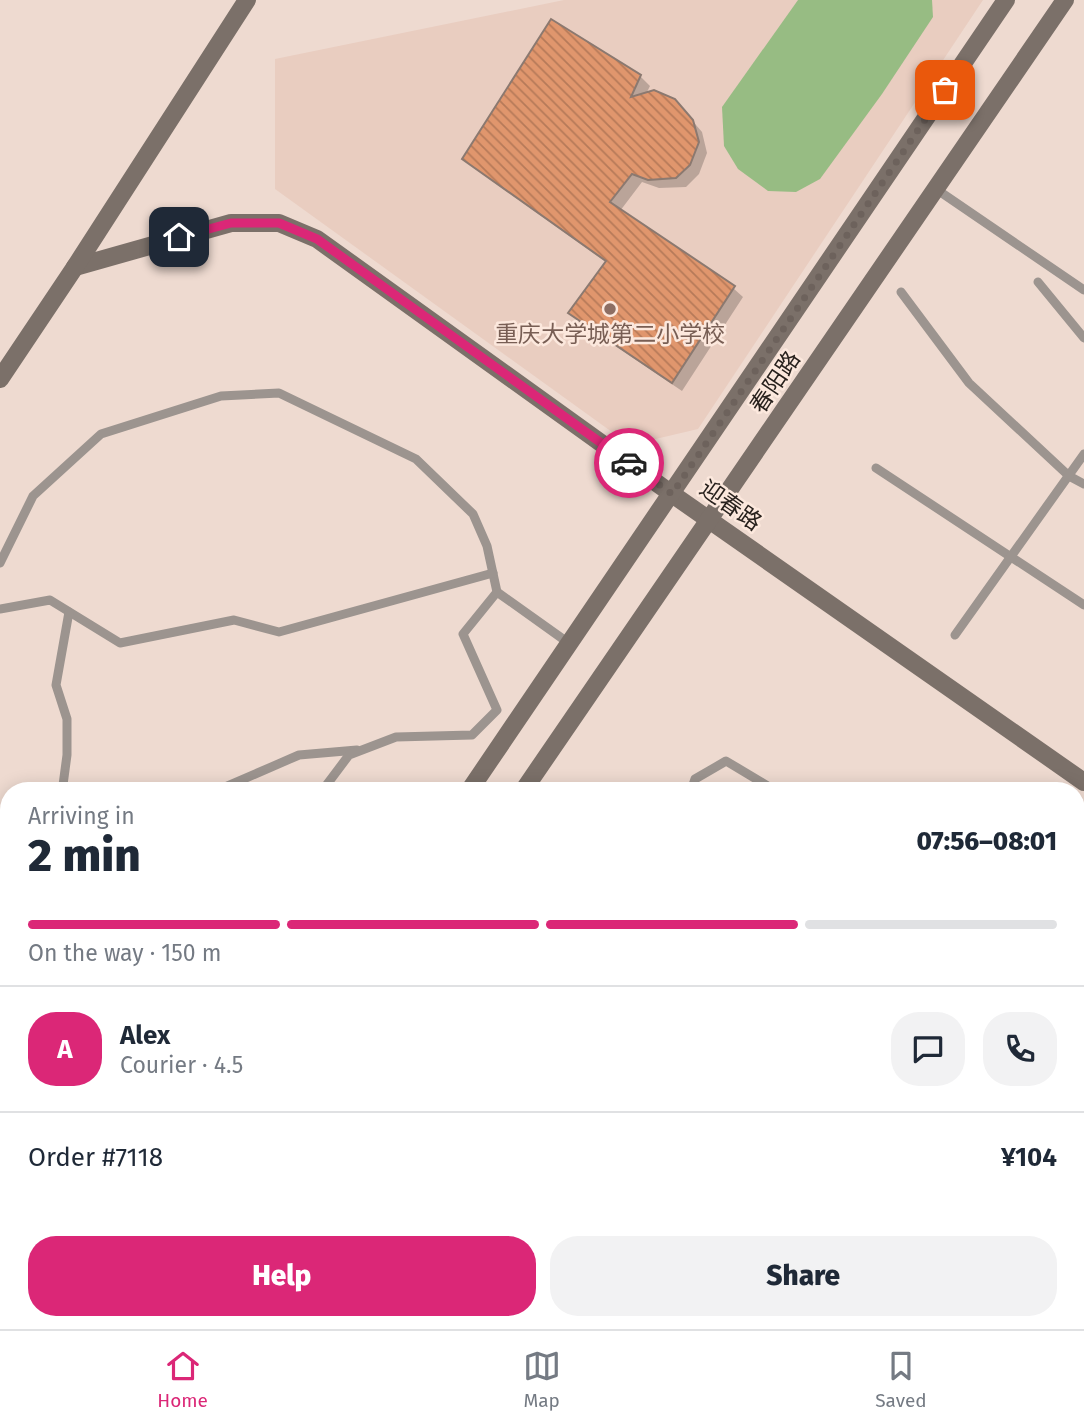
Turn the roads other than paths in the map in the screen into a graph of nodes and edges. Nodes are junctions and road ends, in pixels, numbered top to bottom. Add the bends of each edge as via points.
1 (247, 0) edge
2 (1006, 0) edge
3 (1065, 0) edge
4 (936, 189) junction
5 (75, 267) junction
6 (1038, 282) dead end
7 (1084, 290) edge
8 (901, 292) dead end
9 (1084, 338) edge
10 (0, 379) edge
11 (1084, 454) edge
12 (876, 468) dead end
13 (1069, 476) junction
14 (1084, 484) edge
15 (672, 494) junction
16 (710, 520) junction
17 (1011, 557) junction
18 (0, 563) edge
19 (493, 573) junction
20 (497, 592) junction
21 (1084, 605) edge
22 (0, 609) edge
23 (69, 612) junction
24 (956, 635) dead end
25 (570, 644) junction
26 (366, 749) junction
27 (63, 782) edge
28 (237, 782) edge
29 (329, 782) edge
30 (475, 782) edge
31 (529, 782) edge
32 (694, 782) edge
33 (761, 782) edge
34 (1084, 782) edge

1 - 5 main road
2 - 15 main road, 春阳路
3 - 4 main road, 春阳路
4 - 7 lane
4 - 16 main road, 春阳路
5 - 10 main road
5 - 15 main road, 迎春路 via 231,223 279,223 317,239
6 - 9 lane
8 - 13 lane via 969,383
11 - 13 lane
12 - 17 lane
13 - 14 lane
13 - 17 lane
15 - 16 main road, 迎春路
15 - 25 main road, 春阳路
16 - 31 main road, 春阳路
16 - 34 main road, 迎春路
17 - 21 lane
17 - 24 lane
18 - 19 lane via 33,496 101,434 221,396 279,393 416,459 473,513
19 - 20 lane
19 - 23 lane via 279,632 234,620 120,643
20 - 25 lane
20 - 26 lane via 463,634 497,710 472,735 396,737
22 - 23 lane via 50,600
23 - 27 lane via 56,685 68,719
25 - 30 main road, 春阳路
26 - 28 lane via 299,755
26 - 29 lane via 349,755
32 - 33 lane via 726,761

